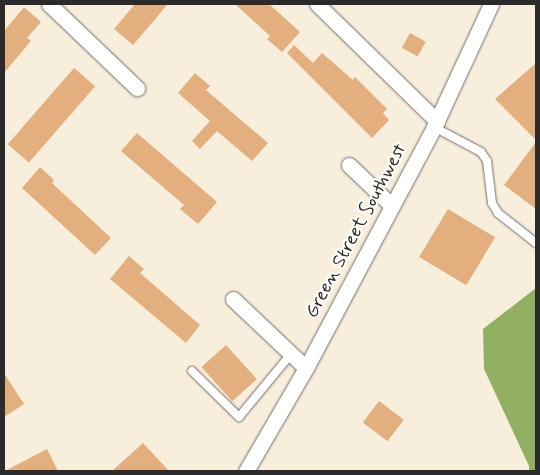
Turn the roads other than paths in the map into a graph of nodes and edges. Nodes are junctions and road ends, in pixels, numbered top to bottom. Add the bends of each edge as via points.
1 (49, 4) edge
2 (317, 4) edge
3 (491, 4) edge
4 (137, 88) dead end
5 (435, 124) junction
6 (348, 165) dead end
7 (392, 206) junction
8 (536, 243) edge
9 (233, 299) dead end
10 (291, 354) junction
11 (306, 368) junction
12 (192, 371) dead end
13 (246, 471) edge

1 - 4 street
2 - 5 street
3 - 5 street, Green Street Southwest
5 - 7 street, Green Street Southwest
5 - 8 lane via 481,152 487,161 492,203 498,212
6 - 7 street
7 - 11 street, Green Street Southwest
9 - 10 street
10 - 11 street
10 - 12 lane via 239,417
11 - 13 street, Green Street Southwest

